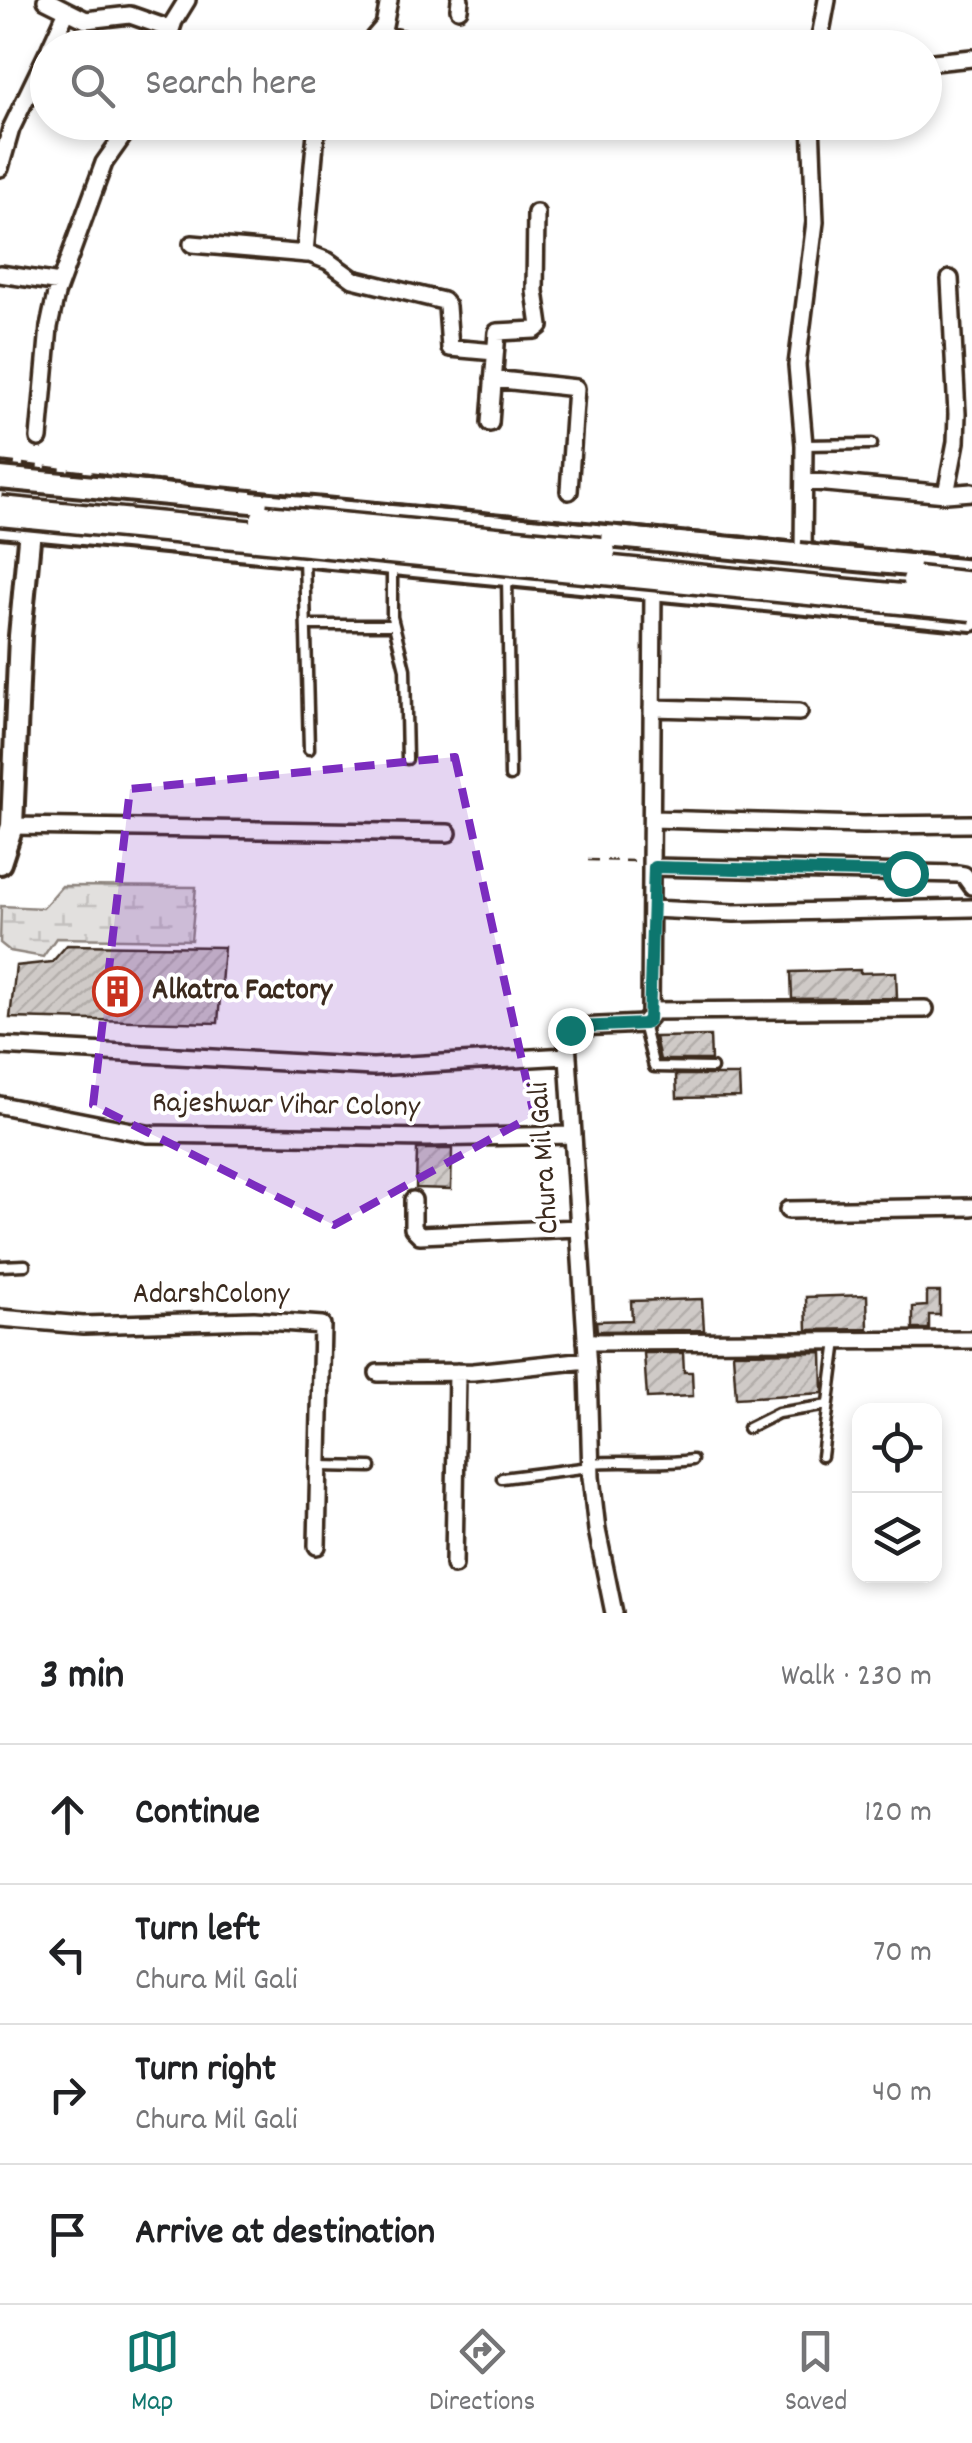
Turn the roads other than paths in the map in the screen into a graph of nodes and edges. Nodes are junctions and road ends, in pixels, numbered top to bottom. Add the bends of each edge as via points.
1 (46, 0) edge
2 (187, 0) edge
3 (388, 0) edge
4 (827, 0) edge
5 (67, 11) junction
6 (170, 29) joint
7 (58, 30) edge
8 (381, 30) edge
9 (821, 30) edge
10 (972, 58) edge
11 (942, 61) edge
12 (30, 90) edge
13 (121, 140) edge
14 (315, 140) edge
15 (812, 140) edge
16 (0, 168) edge
17 (536, 213) dead end
18 (192, 244) dead end
19 (307, 254) junction
20 (0, 274) edge
21 (950, 279) dead end
22 (60, 282) junction
23 (495, 352) junction
24 (493, 378) junction
25 (490, 423) dead end
26 (39, 438) dead end
27 (872, 444) dead end
28 (804, 445) junction
29 (0, 478) edge
30 (805, 481) junction
31 (569, 491) dead end
32 (972, 492) edge
33 (946, 494) junction
34 (0, 495) edge
35 (0, 511) edge
36 (0, 526) edge
37 (30, 529) junction
38 (614, 538) junction
39 (803, 555) junction
40 (304, 556) junction
41 (392, 564) junction
42 (972, 571) edge
43 (506, 575) junction
44 (608, 585) junction
45 (972, 586) edge
46 (653, 589) junction
47 (972, 606) edge
48 (972, 620) edge
49 (306, 625) junction
50 (394, 625) junction
51 (652, 708) junction
52 (799, 712) dead end
53 (309, 750) dead end
54 (7, 752) edge
55 (407, 759) dead end
56 (510, 776) dead end
57 (653, 819) junction
58 (972, 824) edge
59 (12, 826) junction
60 (448, 832) dead end
61 (0, 863) edge
62 (654, 864) junction
63 (972, 886) edge
64 (972, 908) edge
65 (652, 909) junction
66 (925, 1009) dead end
67 (647, 1018) junction
68 (0, 1046) edge
69 (567, 1056) junction
70 (712, 1068) dead end
71 (0, 1104) edge
72 (572, 1136) junction
73 (413, 1200) dead end
74 (972, 1207) edge
75 (788, 1210) dead end
76 (578, 1228) junction
77 (25, 1265) dead end
78 (0, 1266) edge
79 (0, 1318) edge
80 (836, 1340) junction
81 (972, 1340) edge
82 (586, 1342) junction
83 (587, 1360) junction
84 (378, 1372) dead end
85 (457, 1372) junction
86 (828, 1405) junction
87 (748, 1428) dead end
88 (822, 1456) dead end
89 (692, 1460) dead end
90 (590, 1465) junction
91 (319, 1466) junction
92 (371, 1467) dead end
93 (502, 1478) dead end
94 (317, 1546) dead end
95 (454, 1565) dead end
96 (614, 1613) edge

1 - 5 street
2 - 6 street
3 - 8 street
4 - 9 street
5 - 6 street via 94,21 130,15
5 - 7 street
10 - 11 street
12 - 16 street
13 - 22 street via 104,164
14 - 19 street
15 - 28 street via 814,222 798,365
17 - 23 street via 540,326 497,332
18 - 19 street
19 - 23 street via 352,279 442,301 450,348
20 - 22 street
21 - 33 street via 958,414
22 - 26 street
23 - 24 street
24 - 25 street
24 - 31 street via 576,388
27 - 28 lane
28 - 30 street
29 - 38 street
30 - 33 street
30 - 39 street
32 - 33 street
34 - 45 highway, bridge
35 - 47 highway, bridge
36 - 37 street
37 - 40 street
37 - 54 street
38 - 39 street
38 - 44 street
39 - 42 street
40 - 41 street
40 - 49 lane
41 - 43 street
41 - 50 lane
43 - 44 street
43 - 56 lane
44 - 46 street
46 - 48 street
46 - 51 street
49 - 50 lane
49 - 53 lane
50 - 55 lane via 405,668
51 - 52 street
51 - 57 street
54 - 59 street
57 - 58 street
57 - 62 street
59 - 60 street
59 - 61 street
62 - 63 street via 958,874
62 - 65 street
64 - 65 street
65 - 67 street
66 - 67 street
67 - 69 street, Chura Mil Gali via 573,1028
67 - 70 lane via 654,1067
68 - 69 street via 373,1067
69 - 72 street, Chura Mil Gali
71 - 72 street, Rajeshwar Vihar Colony via 147,1134
72 - 76 street, Chura Mil Gali
73 - 76 street via 420,1235
74 - 75 street
76 - 82 street, Chura Mil Gali
77 - 78 lane
79 - 91 street, AdarshColony via 322,1326
80 - 81 street
80 - 82 street
80 - 86 lane
82 - 83 street, Chura Mil Gali
83 - 85 street
83 - 90 street, Chura Mil Gali
84 - 85 street
85 - 95 street
86 - 87 lane via 778,1413
86 - 88 lane
89 - 90 lane
90 - 93 lane
90 - 96 street, Chura Mil Gali
91 - 92 lane
91 - 94 street, AdarshColony

